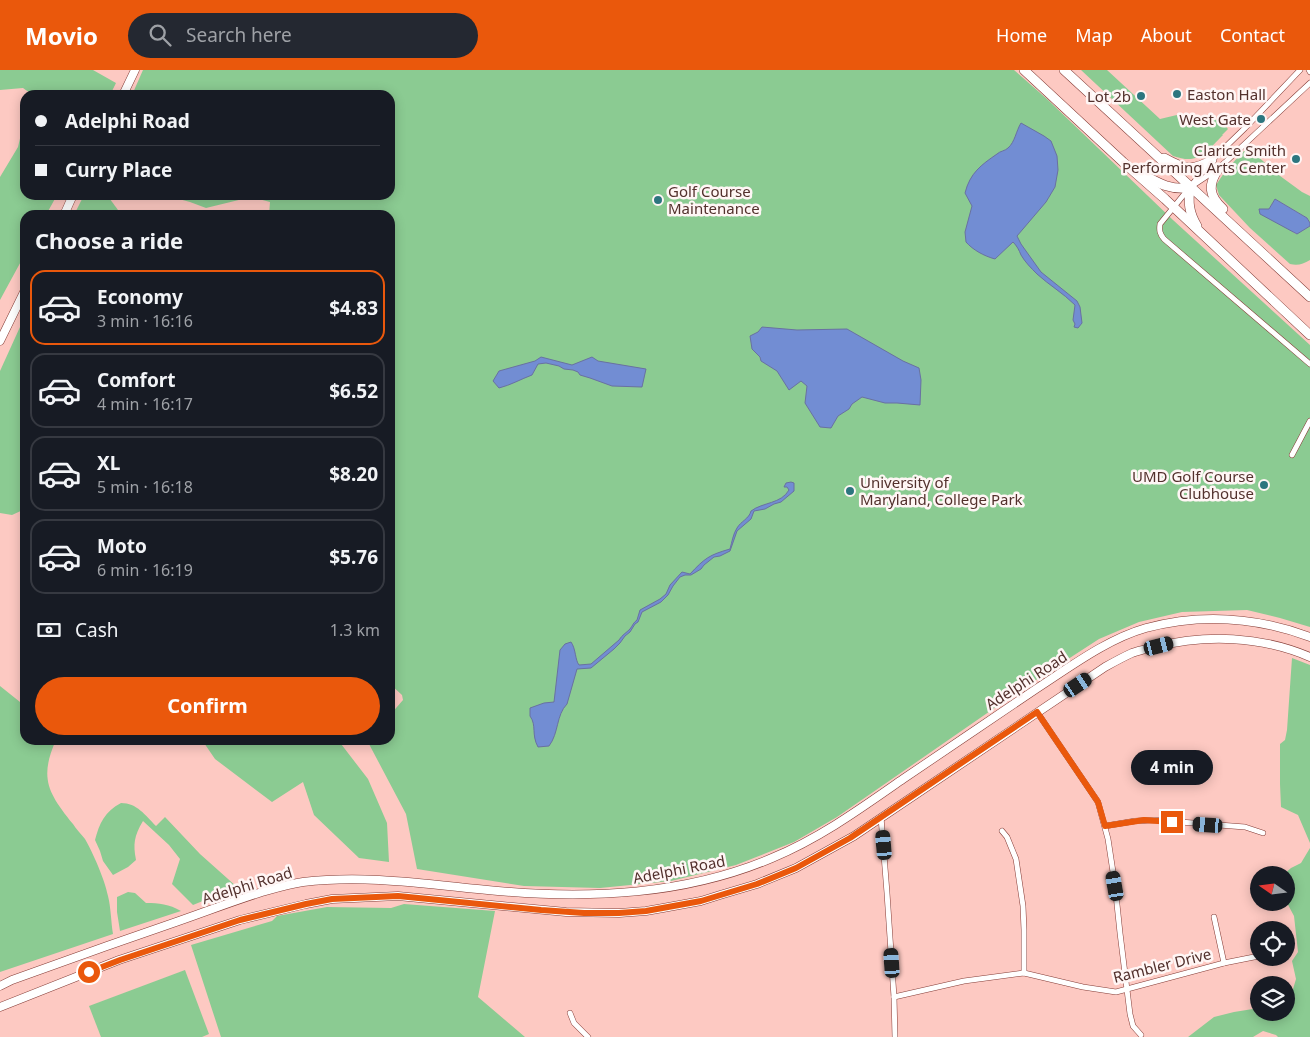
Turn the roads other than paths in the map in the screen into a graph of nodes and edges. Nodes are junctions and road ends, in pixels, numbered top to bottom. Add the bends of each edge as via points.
1 (135, 70) edge
2 (1024, 70) edge
3 (1064, 70) edge
4 (1300, 70) edge
5 (1310, 83) edge
6 (125, 90) edge
7 (1147, 146) junction
8 (1212, 160) junction
9 (1123, 162) junction
10 (1219, 168) junction
11 (1190, 188) junction
12 (1174, 207) junction
13 (1208, 239) junction
14 (1257, 248) junction
15 (1310, 297) edge
16 (20, 300) edge
17 (1310, 335) edge
18 (0, 341) edge
19 (1310, 364) edge
20 (1310, 421) edge
21 (1292, 454) dead end
22 (1310, 637) edge
23 (1310, 657) edge
24 (1037, 712) junction
25 (881, 817) junction
26 (1105, 826) junction
27 (1002, 831) dead end
28 (1263, 833) dead end
29 (1214, 917) dead end
30 (1250, 958) edge
31 (1224, 963) junction
32 (1024, 972) junction
33 (0, 986) edge
34 (1127, 989) junction
35 (894, 997) junction
36 (0, 1007) edge
37 (570, 1013) dead end
38 (1141, 1035) dead end
39 (588, 1037) edge
40 (895, 1037) edge

1 - 6 main road
2 - 9 main road
3 - 7 main road
4 - 8 street
5 - 10 street
7 - 8 main road via 1185,168
7 - 11 main road
8 - 11 street
9 - 11 main road via 1162,185
9 - 12 main road
10 - 11 street
10 - 14 main road via 1211,182 1215,202 1251,235
11 - 12 street
11 - 13 main road via 1190,211 1196,225
11 - 14 main road
12 - 13 main road
12 - 19 street via 1160,224 1159,230 1164,239
13 - 17 main road
14 - 15 main road
16 - 18 main road
20 - 21 street
22 - 33 main road, Adelphi Road via 1268,624 1209,618 1164,624 1126,635 1065,670 828,830 773,858 711,878 648,891 582,895 498,891 383,879 303,882 220,906
23 - 24 main road via 1278,646 1238,639 1212,638 1170,643 1134,652 1111,663
24 - 25 main road
24 - 26 street via 1098,802
25 - 35 street
25 - 36 main road via 796,868 701,901 646,911 584,913 398,896 332,899 240,920 120,960
26 - 28 street via 1154,820 1245,827
26 - 34 street
27 - 32 street via 1008,837 1016,859 1023,906
29 - 31 street
30 - 31 street, Rambler Drive
31 - 34 street, Rambler Drive
32 - 34 street, Rambler Drive via 1096,990 1116,992
32 - 35 street, Rambler Drive
34 - 38 street via 1133,1026
35 - 40 street
37 - 39 street via 574,1023

